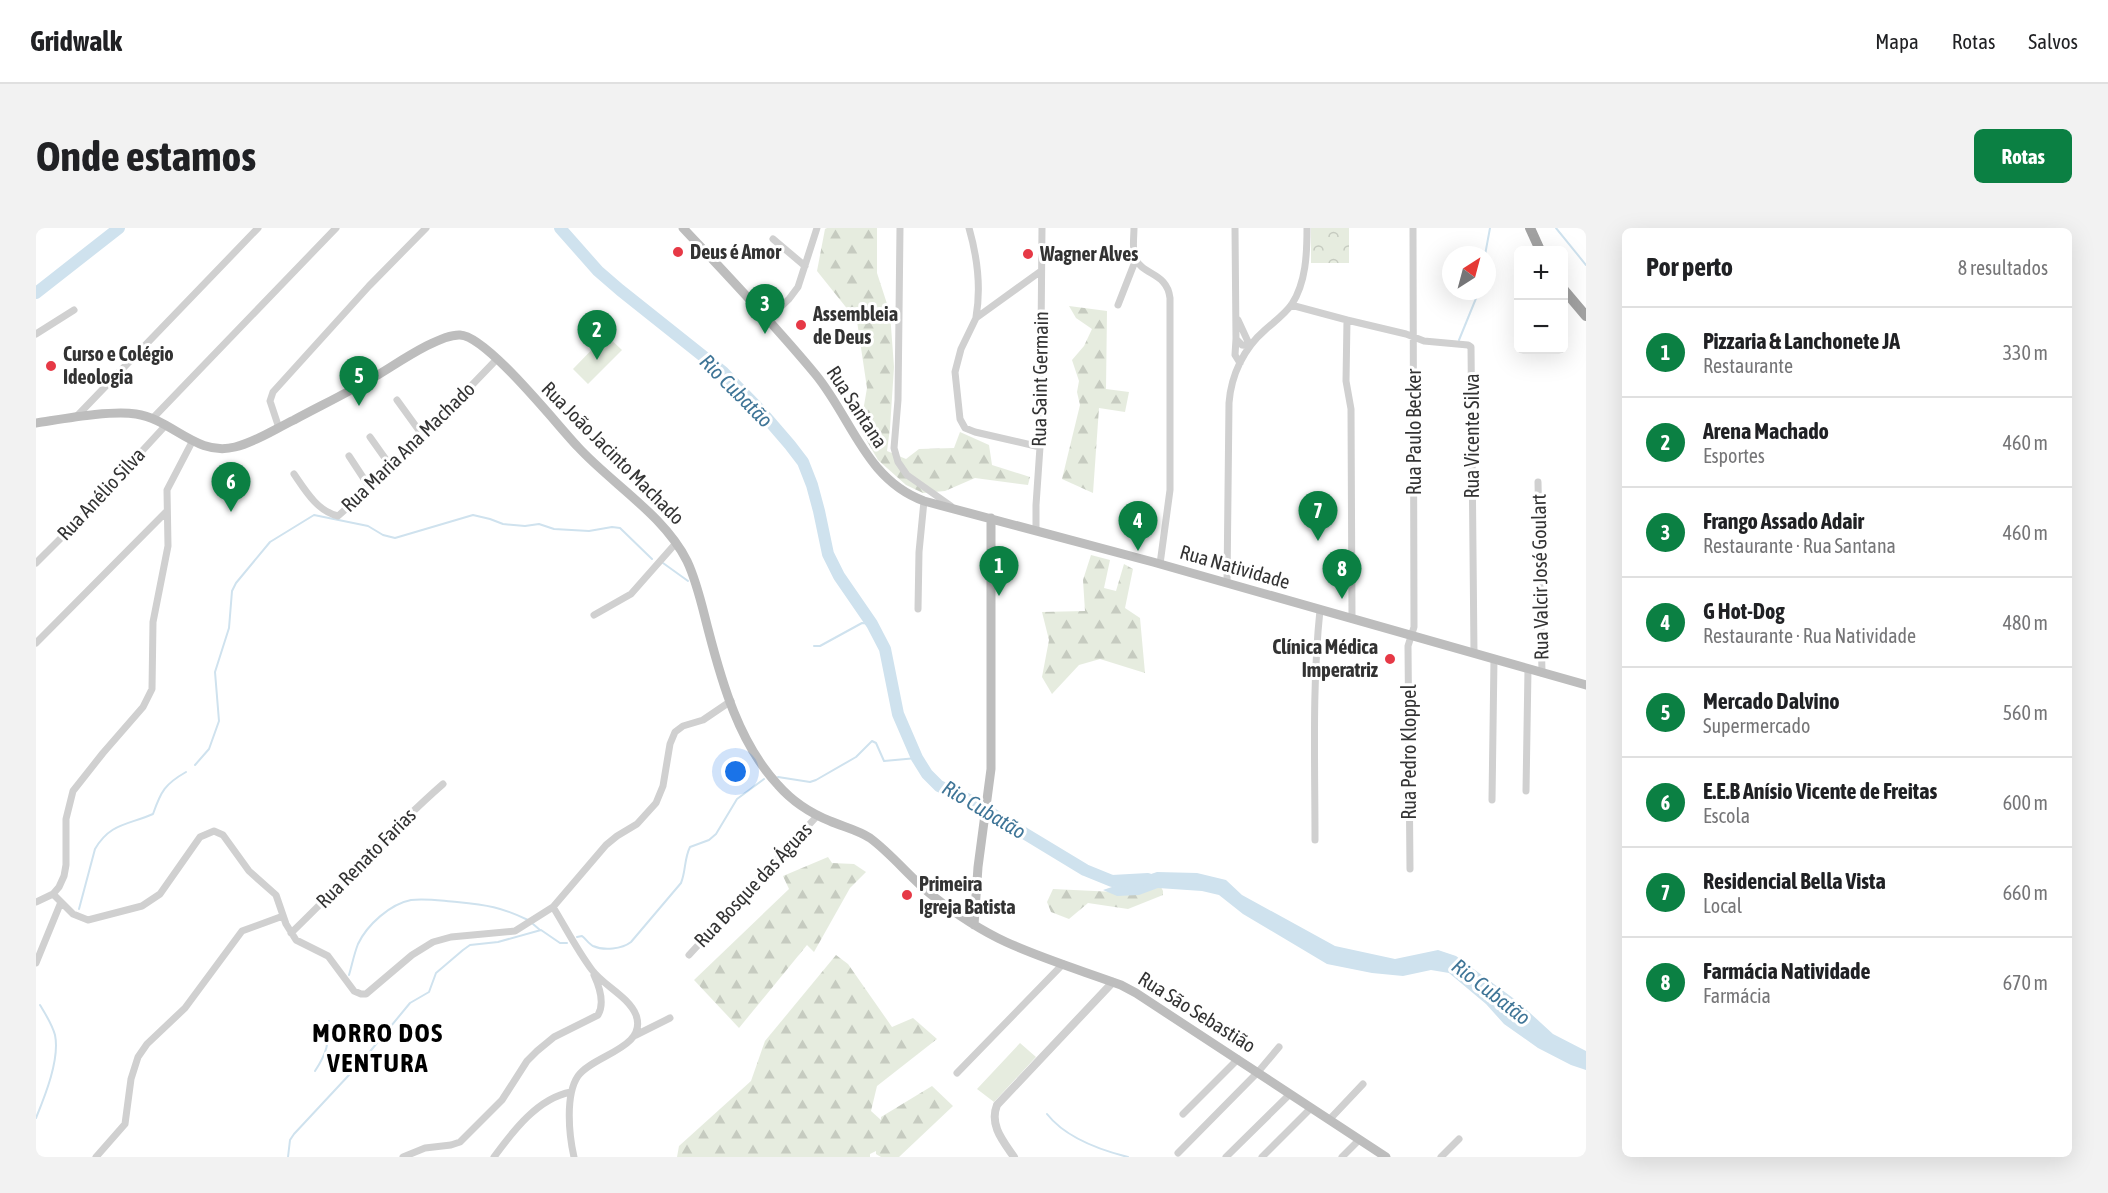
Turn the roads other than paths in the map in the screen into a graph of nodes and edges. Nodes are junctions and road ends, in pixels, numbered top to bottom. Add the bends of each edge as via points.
1 (258, 228) edge
2 (336, 228) edge
3 (426, 228) edge
4 (683, 228) edge
5 (817, 228) edge
6 (900, 228) edge
7 (969, 228) edge
8 (1042, 228) edge
9 (1134, 228) edge
10 (1235, 228) edge
11 (1307, 228) edge
12 (1413, 228) edge
13 (1530, 228) edge
14 (773, 239) dead end
15 (1538, 246) edge
16 (1136, 259) junction
17 (805, 266) junction
18 (1041, 271) junction
19 (1568, 296) edge
20 (1118, 305) dead end
21 (1292, 305) junction
22 (74, 310) dead end
23 (1236, 315) junction
24 (1586, 316) edge
25 (976, 318) junction
26 (767, 320) junction
27 (1347, 320) junction
28 (1240, 326) junction
29 (1262, 332) junction
30 (36, 334) edge
31 (1414, 337) junction
32 (1236, 339) junction
33 (1250, 346) junction
34 (497, 359) junction
35 (1240, 363) junction
36 (397, 400) dead end
37 (75, 418) junction
38 (153, 418) junction
39 (36, 423) edge
40 (166, 425) junction
41 (279, 428) junction
42 (370, 436) dead end
43 (423, 436) junction
44 (192, 442) junction
45 (1040, 447) junction
46 (348, 456) dead end
47 (392, 468) junction
48 (880, 472) joint
49 (294, 474) dead end
50 (1539, 482) dead end
51 (370, 488) junction
52 (924, 501) junction
53 (953, 508) junction
54 (166, 512) junction
55 (991, 518) junction
56 (1036, 530) junction
57 (676, 543) junction
58 (36, 563) edge
59 (1160, 564) junction
60 (1227, 583) junction
61 (918, 609) dead end
62 (1320, 610) junction
63 (594, 615) dead end
64 (1352, 618) junction
65 (1411, 635) junction
66 (36, 643) edge
67 (1474, 653) junction
68 (1494, 658) junction
69 (1528, 669) junction
70 (1542, 673) junction
71 (1586, 685) edge
72 (731, 701) junction
73 (443, 784) dead end
74 (1526, 791) dead end
75 (1492, 800) dead end
76 (818, 815) junction
77 (1315, 840) dead end
78 (1410, 869) dead end
79 (53, 894) junction
80 (36, 902) edge
81 (61, 902) junction
82 (553, 907) junction
83 (283, 916) junction
84 (974, 925) junction
85 (291, 933) junction
86 (689, 956) dead end
87 (36, 963) edge
88 (1063, 964) junction
89 (592, 970) junction
90 (1113, 982) junction
91 (670, 1018) dead end
92 (636, 1035) junction
93 (1279, 1047) dead end
94 (1238, 1059) junction
95 (1258, 1072) junction
96 (957, 1073) dead end
97 (1363, 1084) dead end
98 (571, 1092) junction
99 (1290, 1094) junction
100 (1311, 1108) junction
101 (1183, 1114) dead end
102 (1329, 1120) junction
103 (1459, 1139) dead end
104 (1359, 1140) junction
105 (1178, 1153) dead end
106 (96, 1157) edge
107 (403, 1157) edge
108 (494, 1157) edge
109 (574, 1157) edge
110 (1014, 1157) edge
111 (1226, 1157) edge
112 (1262, 1157) edge
113 (1341, 1157) edge
114 (1386, 1157) edge
115 (1441, 1157) edge

1 - 37 street
2 - 38 street
3 - 41 street via 272,393 270,401
4 - 26 main road, Rua Santana
5 - 17 street
6 - 53 street via 894,448 907,475
7 - 25 street via 977,272
8 - 18 street, Rua Saint Germain
9 - 16 street
10 - 23 street
11 - 21 street via 1305,267
12 - 31 street, Rua Paulo Becker
13 - 15 highway
14 - 17 street
16 - 20 street
16 - 59 street via 1163,281 1170,298 1170,490
17 - 26 street via 796,291
18 - 25 street
18 - 45 street, Rua Saint Germain
19 - 24 highway
21 - 27 street, Rua Vicente Silva
21 - 29 street
22 - 30 street
23 - 28 street
23 - 32 street
25 - 45 street via 955,369 962,424 975,432
26 - 48 main road, Rua Santana via 816,375
27 - 31 street, Rua Vicente Silva
27 - 64 street
28 - 29 street
28 - 33 street
29 - 33 street
31 - 65 street, Rua Paulo Becker
31 - 67 street, Rua Vicente Silva via 1471,347
32 - 33 street
32 - 35 street via 1235,355
33 - 35 street
34 - 41 main road, Rua João Jacinto Machado via 472,338 452,336 419,350
34 - 43 street, Rua Maria Ana Machado
34 - 57 main road, Rua João Jacinto Machado via 597,467 656,519
35 - 60 street via 1230,392
36 - 43 street
37 - 38 main road, Rua João Jacinto Machado via 129,413
37 - 39 main road, Rua João Jacinto Machado
38 - 40 main road, Rua João Jacinto Machado
40 - 44 main road, Rua João Jacinto Machado
40 - 58 street, Rua Anélio Silva
41 - 44 main road, Rua João Jacinto Machado via 231,448
42 - 47 street
43 - 47 street, Rua Maria Ana Machado
44 - 54 street via 169,482
45 - 56 street, Rua Saint Germain
46 - 51 street
47 - 51 street, Rua Maria Ana Machado
48 - 52 main road, Rua Natividade via 904,492
49 - 51 street, Rua Maria Ana Machado via 307,494 338,516
50 - 70 street, Rua Valcir José Goulart
52 - 53 main road, Rua Natividade
52 - 61 street
53 - 55 main road, Rua Natividade
54 - 66 street
54 - 79 street via 167,555 152,634 152,689 143,707 73,791 66,819 66,870
55 - 56 main road, Rua Natividade
55 - 84 main road via 990,780
56 - 59 main road, Rua Natividade
57 - 63 street via 631,594
57 - 72 main road, Rua João Jacinto Machado via 693,575
59 - 60 main road, Rua Natividade
60 - 62 main road, Rua Natividade
62 - 64 main road, Rua Natividade
62 - 77 street via 1316,645
64 - 65 main road, Rua Natividade
65 - 67 main road, Rua Natividade
65 - 78 street, Rua Pedro Kloppel via 1407,741
67 - 68 main road, Rua Natividade
68 - 69 main road, Rua Natividade
68 - 75 street
69 - 70 main road, Rua Natividade
69 - 74 street
70 - 71 main road, Rua Natividade
72 - 76 main road, Rua João Jacinto Machado via 766,772 795,801
72 - 82 street via 703,720 675,732 656,803 637,824 606,845
73 - 85 street, Rua Renato Farias
76 - 84 main road, Rua João Jacinto Machado via 868,837 924,889
76 - 86 street, Rua Bosque das Águas
79 - 80 street
79 - 81 street
81 - 83 street via 78,917 88,920 142,906 160,894 200,837 214,831 225,837 249,871 276,895
81 - 87 street
82 - 85 street via 515,931 451,937 428,944 364,994 352,988 328,956 296,940
82 - 89 street
83 - 85 street
83 - 106 street via 240,933 186,1008 147,1044 131,1079 125,1124
84 - 88 main road, Rua São Sebastião via 1009,944
88 - 90 main road, Rua São Sebastião
88 - 96 street
89 - 92 street via 634,1012
89 - 107 street via 601,995 598,1015 554,1037 537,1051 502,1100 460,1142 425,1148
90 - 94 main road, Rua São Sebastião
90 - 110 street via 998,1105 995,1125
91 - 92 street
92 - 98 street via 582,1072
93 - 95 street
94 - 95 main road, Rua São Sebastião
94 - 101 street
95 - 99 main road, Rua São Sebastião
95 - 105 street
97 - 102 street
98 - 108 street via 555,1096 540,1107
98 - 109 street
99 - 100 main road, Rua São Sebastião
99 - 111 street
100 - 102 main road, Rua São Sebastião
100 - 112 street
102 - 104 main road, Rua São Sebastião
103 - 115 street
104 - 113 street
104 - 114 main road, Rua São Sebastião

